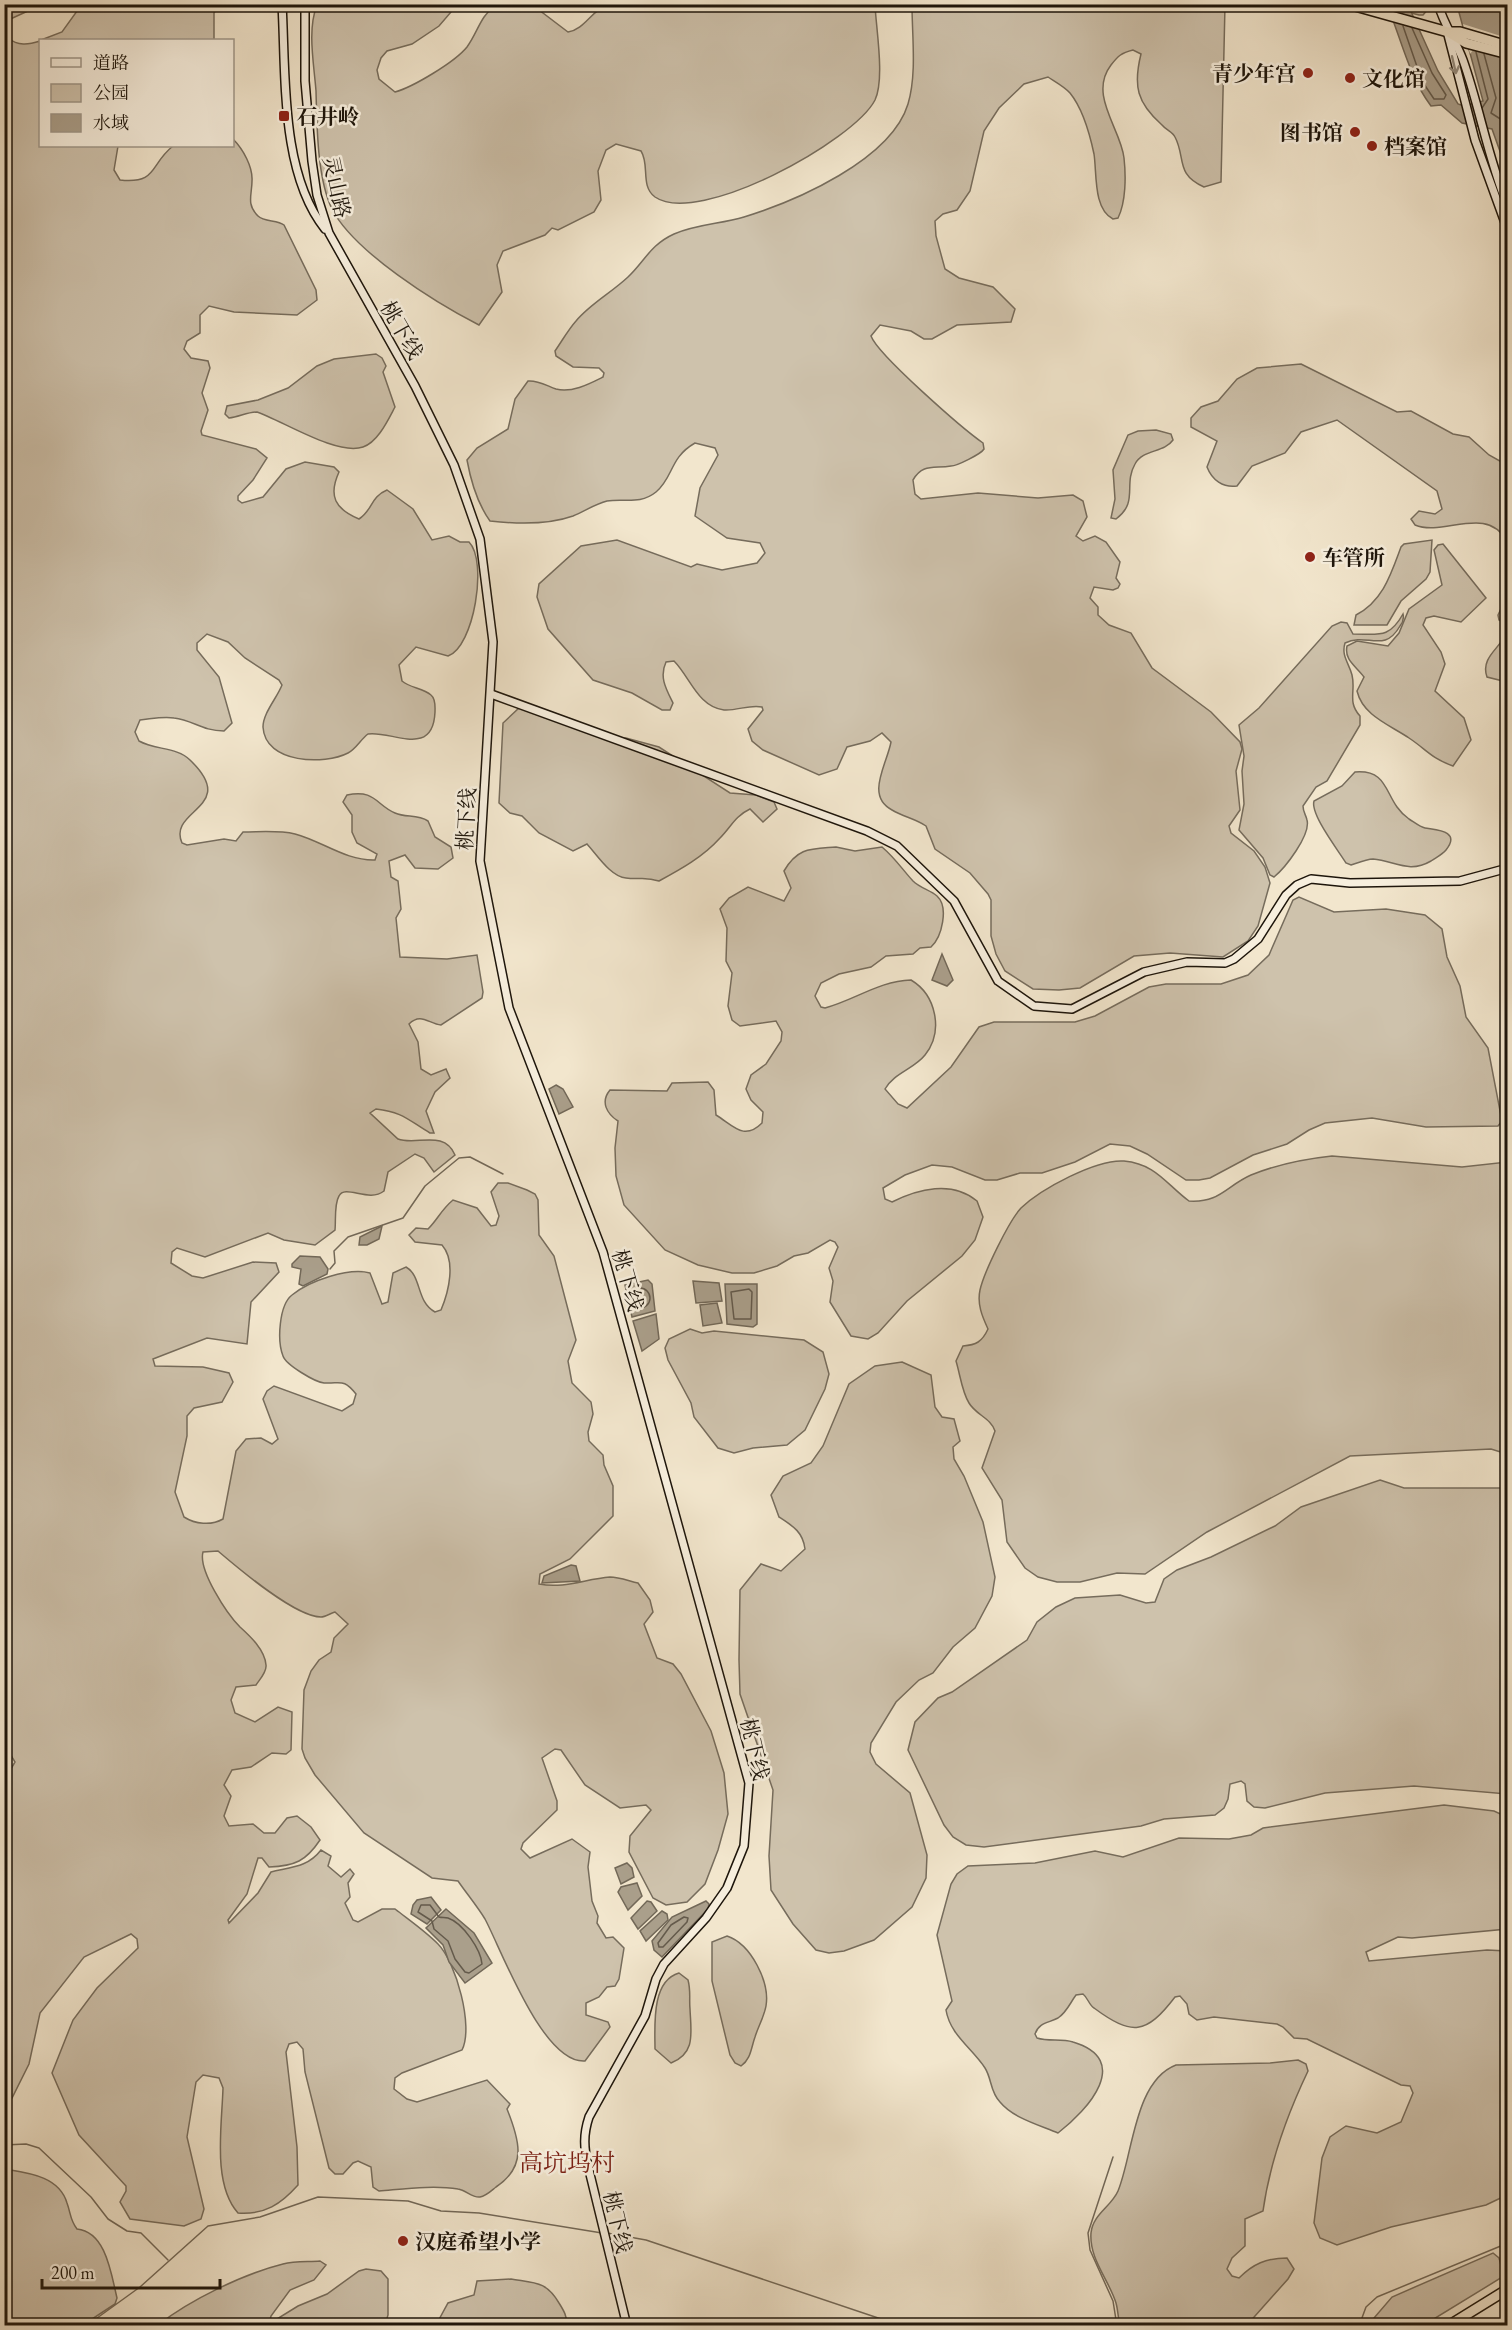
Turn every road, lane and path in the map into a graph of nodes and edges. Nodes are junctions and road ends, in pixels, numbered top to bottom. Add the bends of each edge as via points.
1 (282, 4) edge
2 (305, 4) edge
3 (1348, 4) edge
4 (1438, 4) edge
5 (1448, 32) junction
6 (1464, 38) junction
7 (1508, 46) edge
8 (1508, 54) edge
9 (1508, 207) edge
10 (1508, 231) edge
11 (329, 233) junction
12 (491, 694) junction
13 (1508, 867) edge
14 (1508, 2289) edge
15 (627, 2325) edge
16 (1448, 2325) edge

1 - 11 main road via 295,162 312,210
2 - 11 main road, 灵山路 via 305,81 312,161
3 - 5 highway
4 - 5 main road
5 - 6 highway
5 - 9 main road via 1462,59
5 -> 10 main road via 1462,97
6 - 7 highway
6 - 8 highway
11 - 12 main road, 桃下线 via 415,386 466,498 480,539 488,583 493,642
12 - 13 main road via 867,831 897,846 954,901 998,981 1034,1006 1072,1009 1144,972 1187,962 1225,963 1234,959 1258,939 1286,895 1311,879 1350,883 1460,881
12 - 15 main road, 桃下线 via 480,861 509,1008 603,1252 749,1783 744,1846 727,1888 664,1964 645,2016 585,2129 584,2148
14 - 16 highway

